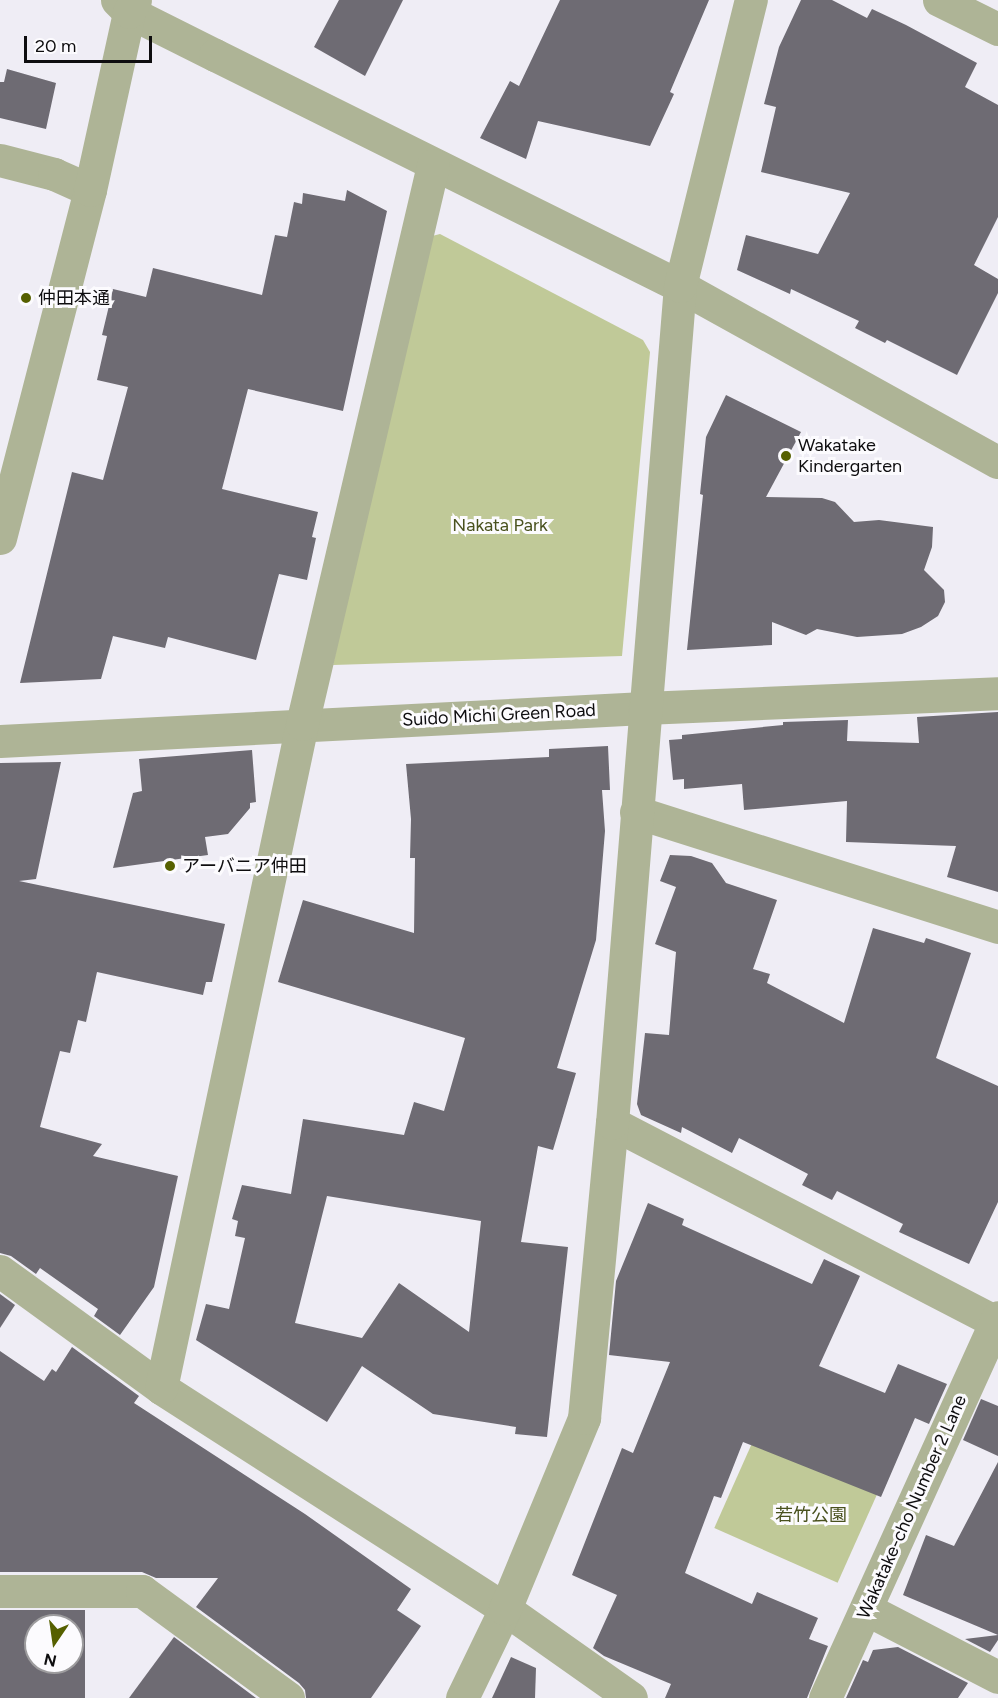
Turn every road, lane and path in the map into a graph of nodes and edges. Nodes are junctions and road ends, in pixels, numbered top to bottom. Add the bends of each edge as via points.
1 (752, 0) edge
2 (939, 0) edge
3 (127, 4) edge
4 (998, 29) edge
5 (0, 160) edge
6 (433, 165) junction
7 (90, 190) junction
8 (680, 286) junction
9 (12, 443) edge
10 (998, 462) edge
11 (0, 538) edge
12 (998, 693) edge
13 (644, 708) junction
14 (302, 724) junction
15 (0, 741) edge
16 (636, 813) junction
17 (998, 927) edge
18 (612, 1123) junction
19 (0, 1271) edge
20 (997, 1320) edge
21 (161, 1388) junction
22 (0, 1592) edge
23 (505, 1609) junction
24 (866, 1609) junction
25 (998, 1677) edge
26 (288, 1698) edge
27 (462, 1698) edge
28 (631, 1698) edge
29 (825, 1698) edge

1 - 8 street
2 - 4 street
3 - 6 street
3 - 7 street
5 - 7 street via 54,174
6 - 8 street
6 - 14 street
7 - 9 street
8 - 10 street
8 - 13 street
9 - 11 street
12 - 13 street, Suido Michi Green Road
13 - 14 street, Suido Michi Green Road
13 - 16 street
14 - 15 street, Suido Michi Green Road
14 - 21 street
16 - 17 street
16 - 18 street
18 - 20 street
18 - 23 street via 584,1418
19 - 21 street
20 - 24 street, Wakatake-cho Number 2 Lane
21 - 23 street
22 - 26 street via 142,1592
23 - 27 street
23 - 28 street
24 - 25 street
24 - 29 street, Wakatake-cho Number 2 Lane

